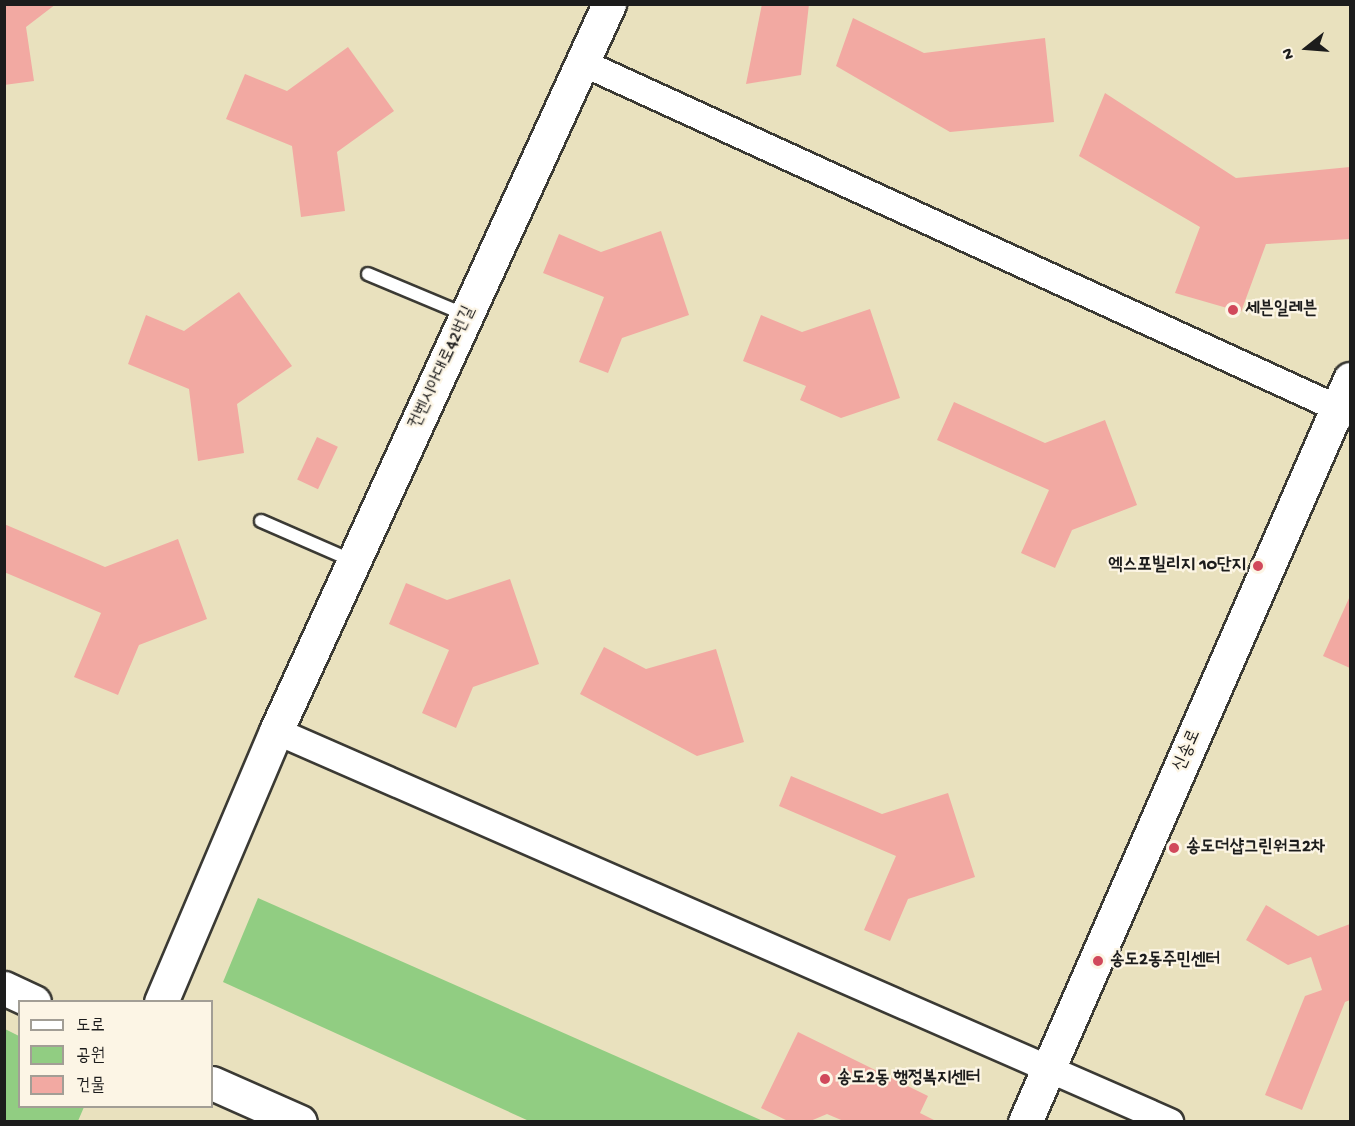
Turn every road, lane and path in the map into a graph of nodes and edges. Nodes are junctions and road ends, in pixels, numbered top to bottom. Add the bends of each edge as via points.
1 (609, 4) edge
2 (583, 63) junction
3 (368, 274) dead end
4 (467, 315) junction
5 (1346, 401) edge
6 (261, 520) dead end
7 (354, 561) junction
8 (276, 731) junction
9 (4, 988) edge
10 (30, 1000) edge
11 (162, 1000) edge
12 (1049, 1068) junction
13 (213, 1083) edge
14 (300, 1122) edge
15 (1025, 1122) edge
16 (1170, 1122) edge

1 - 2 street, 컨벤시아대로42번길
2 - 4 street, 컨벤시아대로42번길
2 - 5 street
3 - 4 lane
4 - 7 street, 컨벤시아대로42번길
5 - 12 street, 신송로
6 - 7 lane
7 - 8 street, 컨벤시아대로42번길
8 - 11 street, 컨벤시아대로42번길
8 - 12 street
9 - 10 street
12 - 15 street, 신송로
12 - 16 street
13 - 14 street

